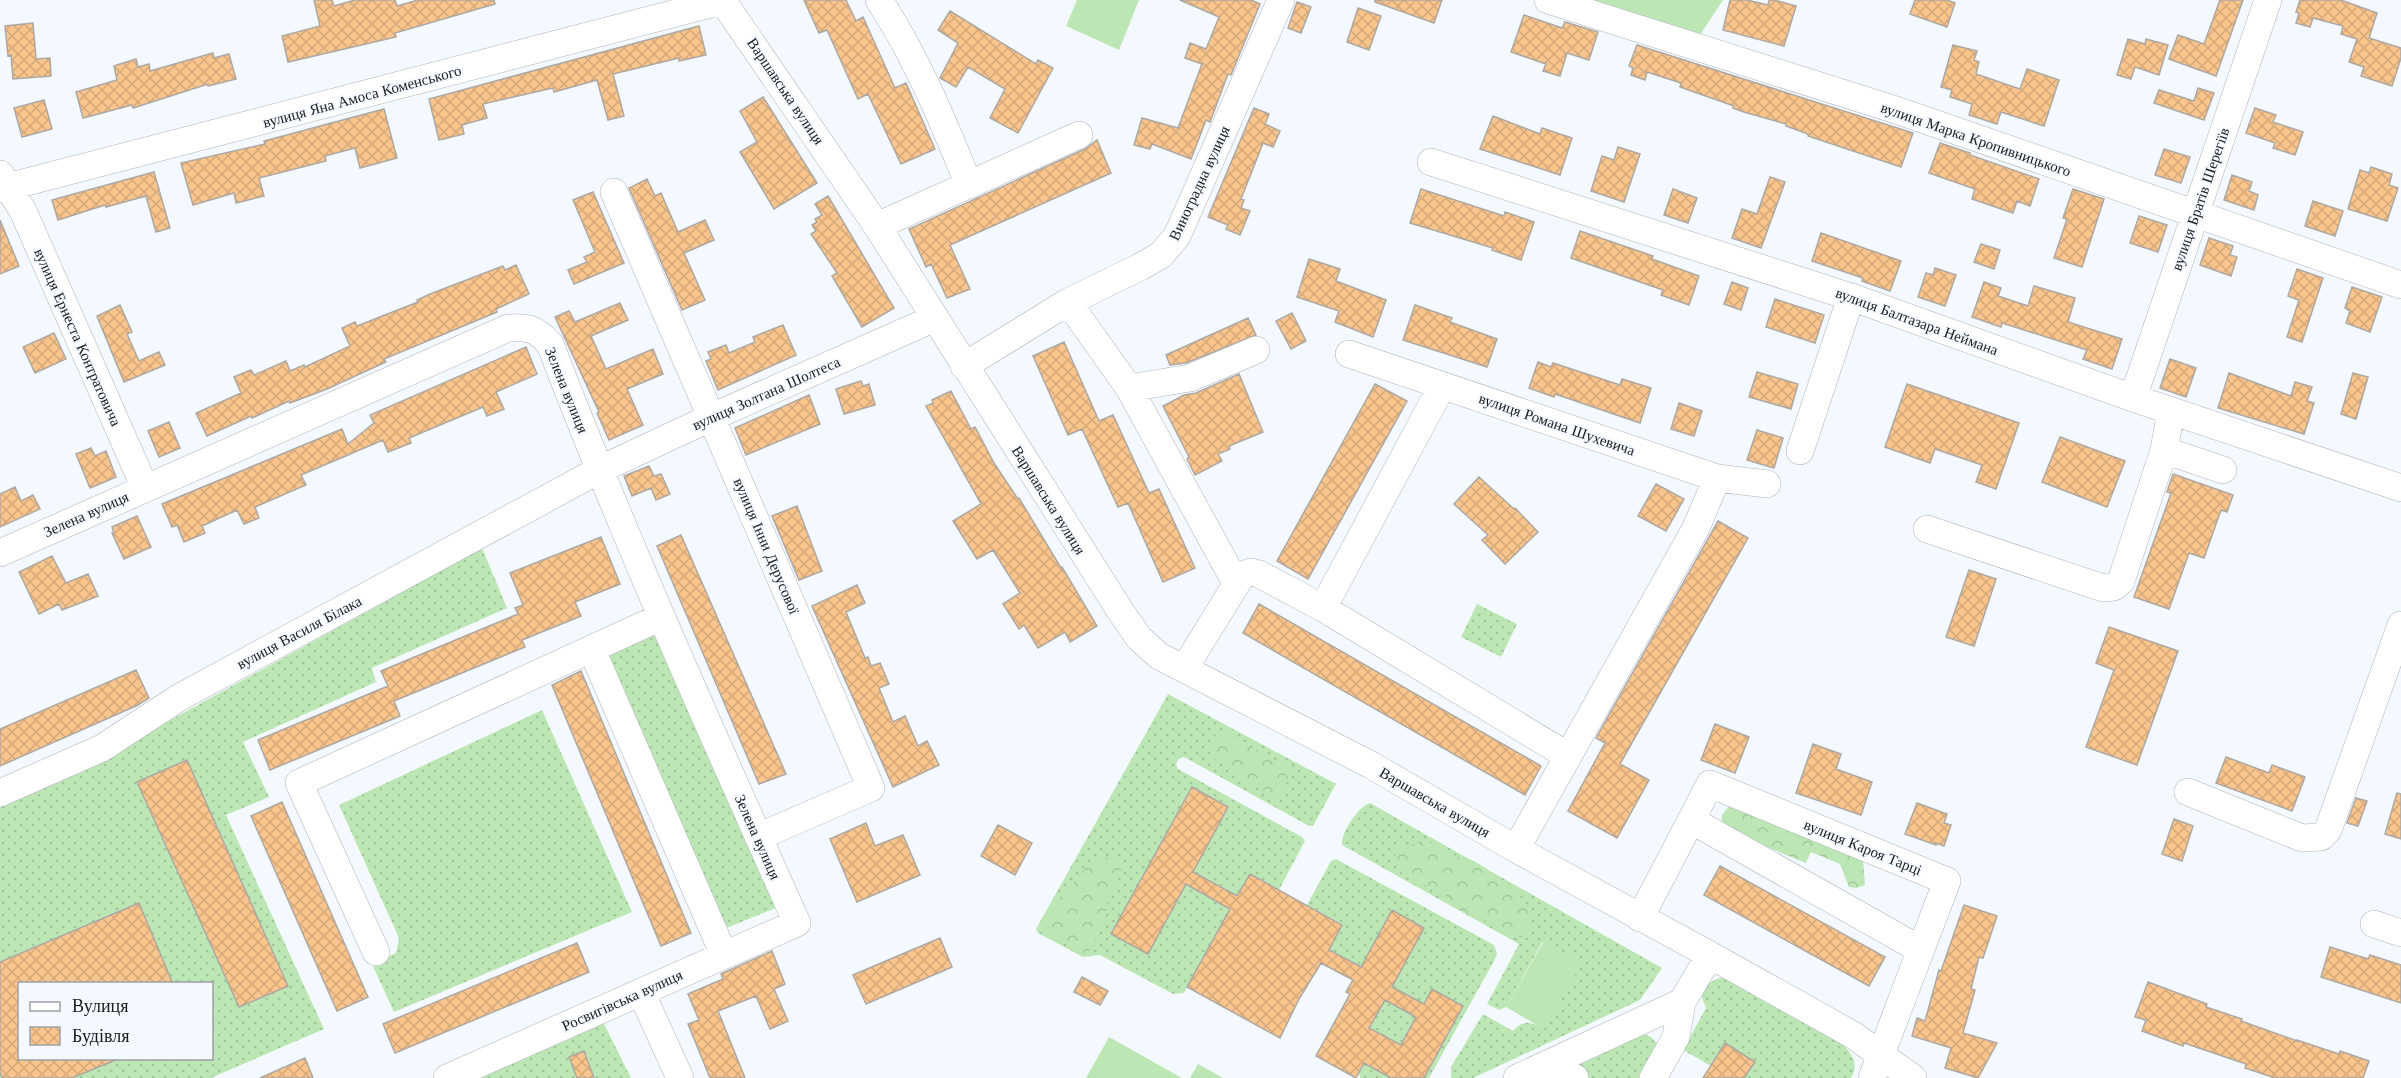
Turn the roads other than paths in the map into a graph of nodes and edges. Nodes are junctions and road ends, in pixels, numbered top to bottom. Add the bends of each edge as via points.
1 (879, 0) edge
2 (1281, 0) edge
3 (1548, 0) edge
4 (2268, 0) edge
5 (724, 1) edge
6 (1079, 135) dead end
7 (1431, 162) dead end
8 (3, 184) edge
9 (969, 185) junction
10 (614, 192) dead end
11 (2195, 215) junction
12 (877, 226) junction
13 (2401, 285) edge
14 (1851, 297) junction
15 (1068, 302) junction
16 (935, 318) junction
17 (1256, 350) dead end
18 (1349, 354) dead end
19 (964, 366) junction
20 (1442, 386) junction
21 (1129, 388) junction
22 (2133, 398) junction
23 (2171, 411) junction
24 (712, 417) junction
25 (2164, 450) junction
26 (1800, 451) dead end
27 (598, 470) junction
28 (2223, 470) dead end
29 (1717, 478) junction
30 (1767, 484) dead end
31 (145, 488) junction
32 (2401, 488) edge
33 (1927, 529) dead end
34 (0, 553) edge
35 (1236, 583) junction
36 (1323, 608) junction
37 (661, 617) junction
38 (2401, 625) edge
39 (592, 650) junction
40 (1184, 669) junction
41 (1568, 756) junction
42 (2188, 792) dead end
43 (0, 794) edge
44 (1691, 820) junction
45 (758, 837) junction
46 (1516, 849) junction
47 (1640, 918) junction
48 (797, 923) joint
49 (2374, 924) dead end
50 (2401, 933) edge
51 (1922, 950) junction
52 (376, 952) dead end
53 (724, 955) junction
54 (1710, 955) junction
55 (641, 992) junction
56 (1682, 1002) junction
57 (1877, 1067) edge
58 (1545, 1071) edge
59 (447, 1078) edge
60 (680, 1078) edge
61 (1517, 1078) edge
62 (1575, 1078) edge
63 (1653, 1078) edge
64 (1913, 1078) edge

1 - 9 street via 933,97
2 - 15 street, Виноградна вулиця via 1177,236 1161,255
3 - 11 street, вулиця Марка Кропивницького via 1885,106
4 - 11 street, вулиця Братів Шерегіїв
5 - 8 street, вулиця Яна Амоса Коменського
5 - 12 street, Варшавська вулиця
6 - 9 street
7 - 14 street, вулиця Балтазара Неймана
8 - 31 street, вулиця Ернеста Контратовича via 23,212
9 - 12 street
10 - 24 street, вулиця Інни Дерусової
11 - 13 street, вулиця Марка Кропивницького
11 - 22 street, вулиця Братів Шерегіїв
12 - 16 street, Варшавська вулиця
14 - 22 street, вулиця Балтазара Неймана
14 - 26 street
15 - 19 street, Виноградна вулиця
15 - 21 street
16 - 19 street, Варшавська вулиця
16 - 24 street, вулиця Золтана Шолтеса
17 - 21 street via 1190,378
18 - 20 street, вулиця Романа Шухевича
19 - 40 street, Варшавська вулиця via 1139,638
20 - 29 street, вулиця Романа Шухевича
20 - 36 street
21 - 35 street
22 - 23 street, вулиця Балтазара Неймана
23 - 25 street
23 - 32 street, вулиця Балтазара Неймана
24 - 27 street, вулиця Золтана Шолтеса
24 - 45 street, вулиця Інни Дерусової via 871,788
25 - 28 street
25 - 33 street via 2121,581 2114,587 2103,588
27 - 31 street, Зелена вулиця via 550,344 525,327 508,328
27 - 37 street, Зелена вулиця
27 - 43 street, вулиця Василя Білака via 180,697 102,748
29 - 30 street, вулиця Романа Шухевича
29 - 41 street via 1696,528
31 - 34 street, Зелена вулиця
35 - 36 street via 1242,575 1259,574
35 - 40 street
36 - 41 street
37 - 39 street
37 - 45 street, Зелена вулиця
38 - 42 street via 2328,830 2321,837 2302,838
39 - 52 street via 298,783
39 - 53 street
40 - 46 street, Варшавська вулиця via 1371,765
41 - 46 street
44 - 47 street, вулиця Кароя Тарці
44 - 51 street
44 - 51 street, вулиця Кароя Тарці via 1710,784 1947,881
45 - 48 street, Зелена вулиця
46 - 47 street, Варшавська вулиця
47 - 54 street, Варшавська вулиця
48 - 53 street, Росвигівська вулиця
49 - 50 street
51 - 57 street, вулиця Кароя Тарці
53 - 55 street, Росвигівська вулиця
54 - 56 street
54 - 57 street, Варшавська вулиця via 1853,1035
55 - 59 street, Росвигівська вулиця
55 - 60 street
56 - 58 street
56 - 63 street via 1676,1037
57 - 64 street
58 - 61 street
58 - 62 street

